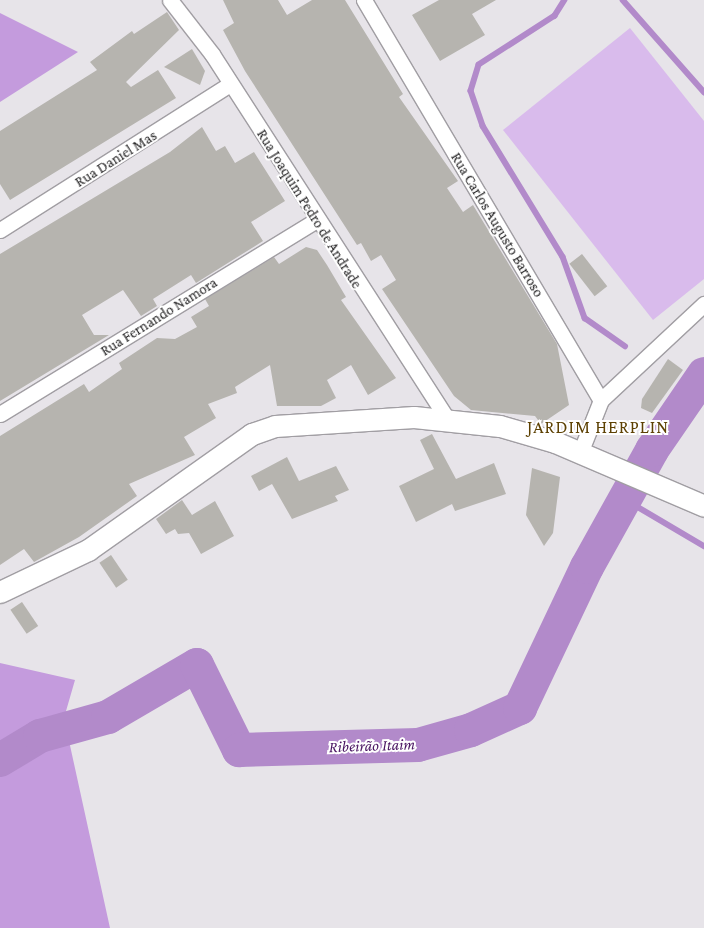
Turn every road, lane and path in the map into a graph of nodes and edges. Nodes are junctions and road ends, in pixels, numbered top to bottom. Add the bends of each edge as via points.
1 (170, 0) edge
2 (364, 0) edge
3 (230, 84) junction
4 (316, 220) junction
5 (0, 230) edge
6 (704, 304) edge
7 (601, 400) junction
8 (0, 414) edge
9 (447, 419) junction
10 (580, 453) junction
11 (704, 506) edge
12 (0, 592) edge

1 - 3 street, Rua Joaquim Pedro de Andrade via 190,20
2 - 7 street, Rua Carlos Augusto Barroso
3 - 4 street, Rua Joaquim Pedro de Andrade
3 - 5 street, Rua Daniel Mas
4 - 8 street, Rua Fernando Namora
4 - 9 street, Rua Joaquim Pedro de Andrade
6 - 7 street
7 - 10 street
9 - 10 main road via 526,431
9 - 12 main road via 330,420 263,429 175,485 88,550
10 - 11 main road

